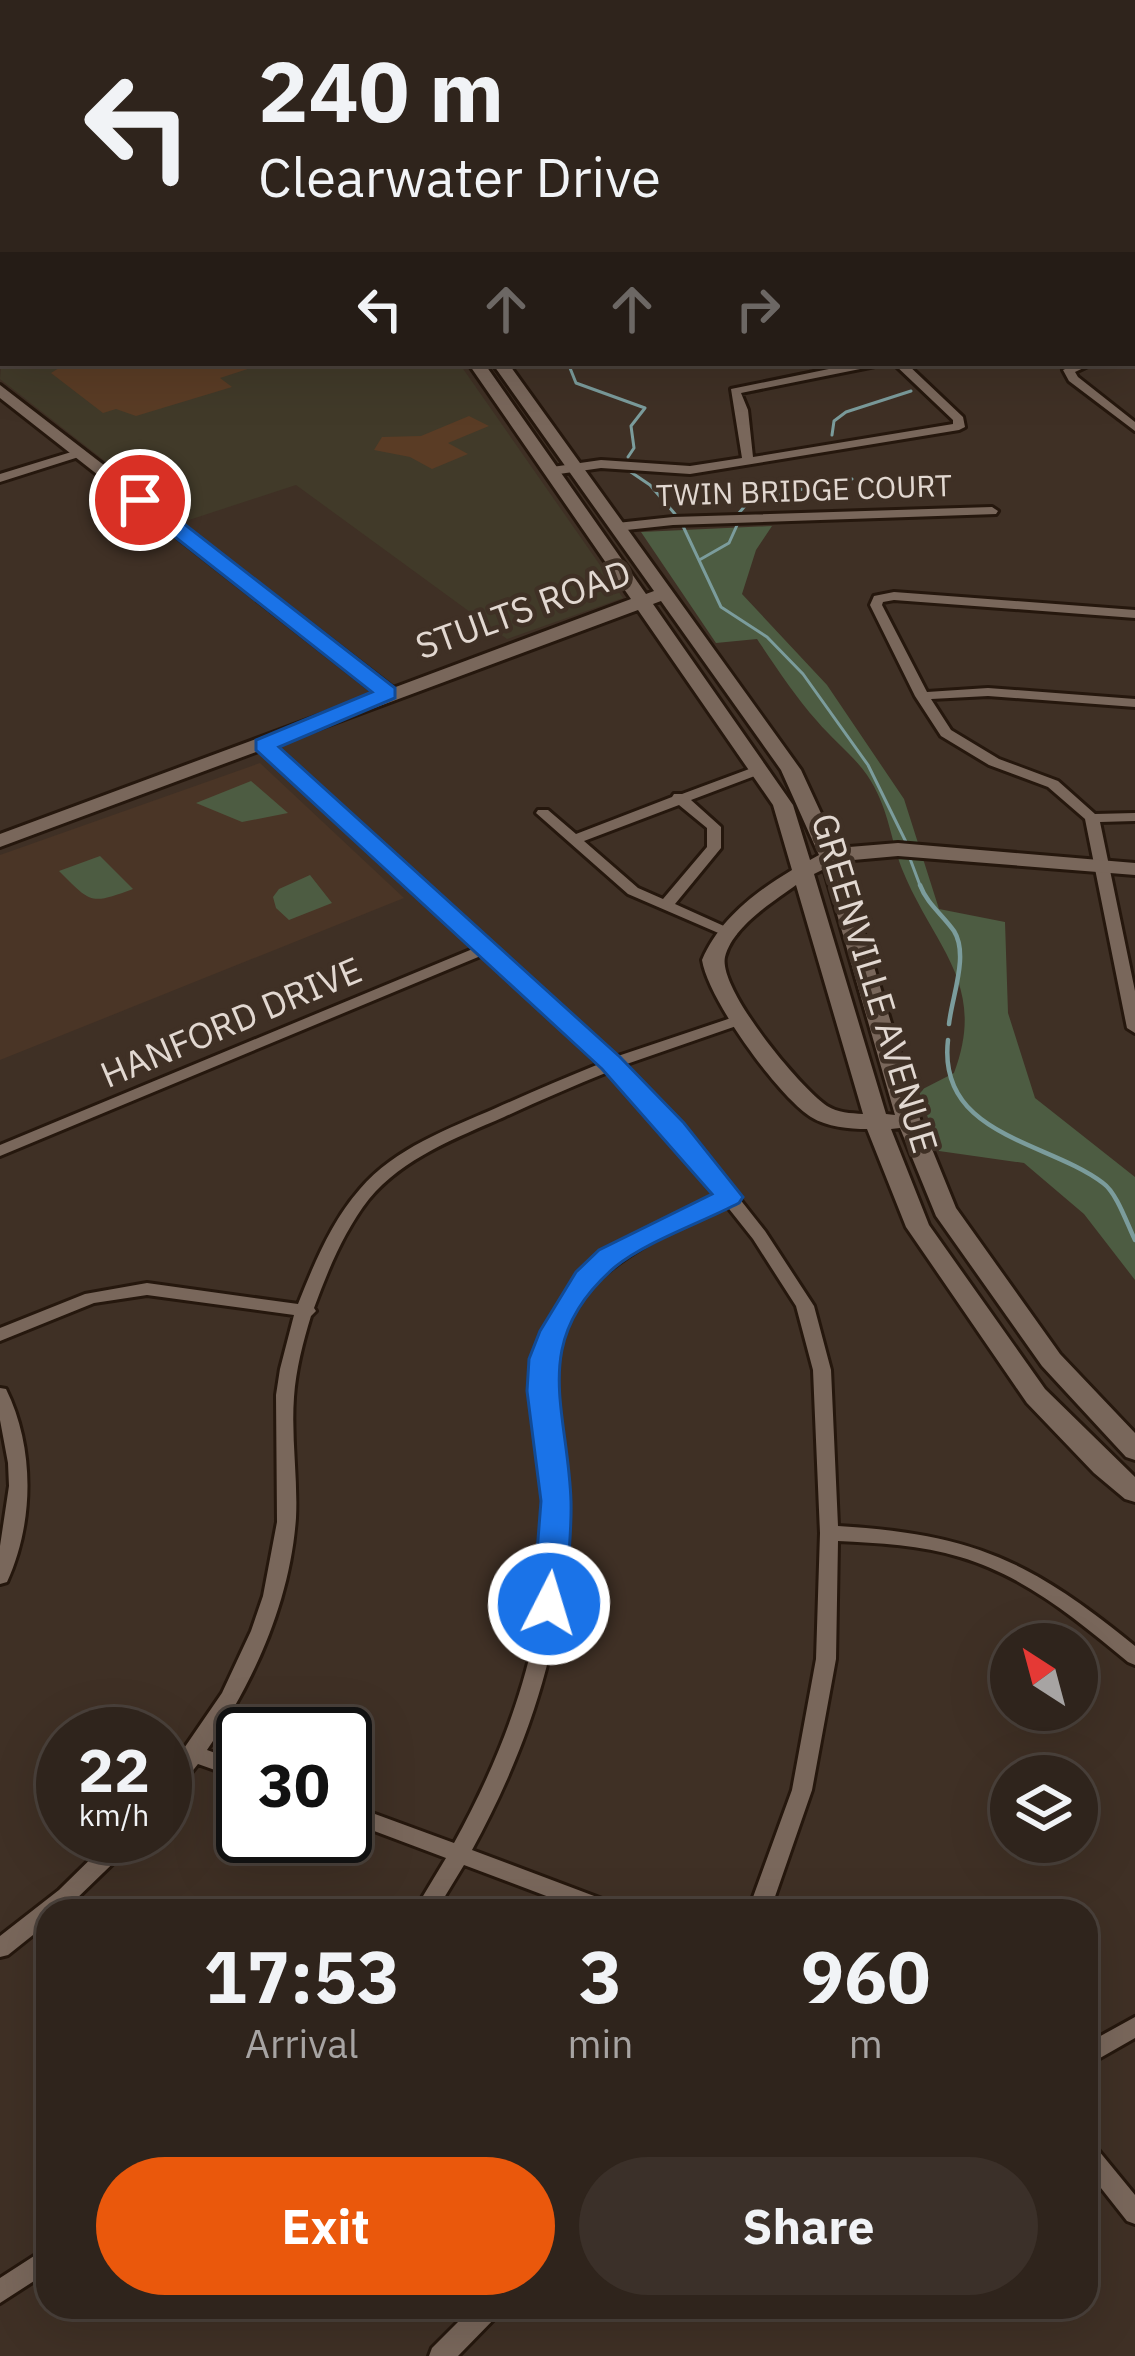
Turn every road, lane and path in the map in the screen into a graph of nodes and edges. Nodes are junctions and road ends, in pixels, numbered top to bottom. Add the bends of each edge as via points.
1 (478, 366) edge
2 (502, 366) edge
3 (860, 366) edge
4 (902, 366) edge
5 (1080, 366) edge
6 (0, 390) edge
7 (1135, 428) edge
8 (81, 453) junction
9 (748, 461) junction
10 (561, 470) junction
11 (0, 478) edge
12 (992, 511) dead end
13 (617, 527) junction
14 (665, 593) junction
15 (644, 602) junction
16 (1135, 614) edge
17 (388, 693) junction
18 (922, 696) junction
19 (1135, 703) edge
20 (264, 745) junction
21 (760, 769) junction
22 (679, 797) junction
23 (543, 813) dead end
24 (1135, 817) edge
25 (1092, 818) junction
26 (573, 840) junction
27 (0, 841) edge
28 (831, 858) junction
29 (1101, 866) junction
30 (1135, 869) edge
31 (804, 870) junction
32 (664, 906) junction
33 (730, 934) junction
34 (1126, 948) edge
35 (485, 949) junction
36 (740, 1020) junction
37 (1135, 1028) edge
38 (611, 1063) junction
39 (879, 1121) junction
40 (909, 1122) junction
41 (0, 1150) edge
42 (729, 1197) junction
43 (307, 1312) junction
44 (0, 1335) edge
45 (0, 1394) edge
46 (1135, 1450) edge
47 (1135, 1492) edge
48 (829, 1533) junction
49 (0, 1577) edge
50 (1135, 1657) edge
51 (195, 1754) junction
52 (192, 1758) edge
53 (216, 1762) edge
54 (372, 1822) edge
55 (460, 1856) junction
56 (100, 1863) edge
57 (62, 1899) edge
58 (432, 1899) edge
59 (577, 1899) edge
60 (763, 1899) edge
61 (36, 1920) edge
62 (0, 1948) edge
63 (1135, 2026) edge
64 (1098, 2049) edge
65 (1098, 2167) edge
66 (1135, 2213) edge
67 (36, 2266) edge
68 (0, 2292) edge
69 (478, 2319) edge
70 (441, 2356) edge

1 - 10 main road, GREENVILLE AVENUE
2 - 10 main road, GREENVILLE AVENUE
3 - 9 street via 735,391
4 - 9 street via 959,427
5 - 7 street via 1069,370 1073,379
6 - 8 main road
8 - 11 street
8 - 17 main road
9 - 10 street via 690,470
10 - 13 main road, GREENVILLE AVENUE
10 - 15 main road, GREENVILLE AVENUE
12 - 13 street, TWIN BRIDGE COURT
13 - 14 main road, GREENVILLE AVENUE
14 - 15 main road, STULTS ROAD
14 - 28 main road, GREENVILLE AVENUE via 791,770
15 - 17 main road, STULTS ROAD
15 - 21 main road, GREENVILLE AVENUE
16 - 18 street via 878,599
17 - 20 main road, STULTS ROAD
18 - 19 street via 988,692
18 - 25 street via 964,746 1053,784
20 - 27 main road, STULTS ROAD
20 - 35 street
21 - 22 street
21 - 31 main road, GREENVILLE AVENUE via 790,820
22 - 26 street
22 - 32 street via 714,827 714,848
23 - 26 street
24 - 25 street
25 - 29 street
26 - 32 street via 632,891
28 - 29 main road via 906,850
28 - 31 main road
28 - 40 main road, GREENVILLE AVENUE
29 - 30 main road
29 - 34 street
31 - 33 main road
31 - 39 main road, GREENVILLE AVENUE
32 - 33 street
33 - 36 main road via 712,973
34 - 37 street
35 - 38 street
35 - 41 street, HANFORD DRIVE
36 - 38 street
36 - 39 main road via 818,1111
38 - 42 street
38 - 43 street via 441,1139 381,1177 338,1234
39 - 40 main road
39 - 47 main road, GREENVILLE AVENUE via 918,1227 1001,1352 1069,1433
40 - 46 main road, GREENVILLE AVENUE via 945,1210 984,1268 1051,1360
42 - 48 street via 805,1306 815,1337
42 - 55 street via 609,1257 554,1331 542,1391 556,1501 544,1636 528,1703
43 - 44 street via 131,1290 63,1307
43 - 51 street via 285,1392 281,1566 229,1701
45 - 49 street via 14,1430 19,1496
48 - 50 street via 922,1538 991,1557
48 - 60 street via 817,1725
51 - 52 street
51 - 53 street
54 - 55 street
55 - 58 street
55 - 59 street
56 - 57 street
61 - 62 street
63 - 64 street
65 - 66 street
67 - 68 street
69 - 70 street

